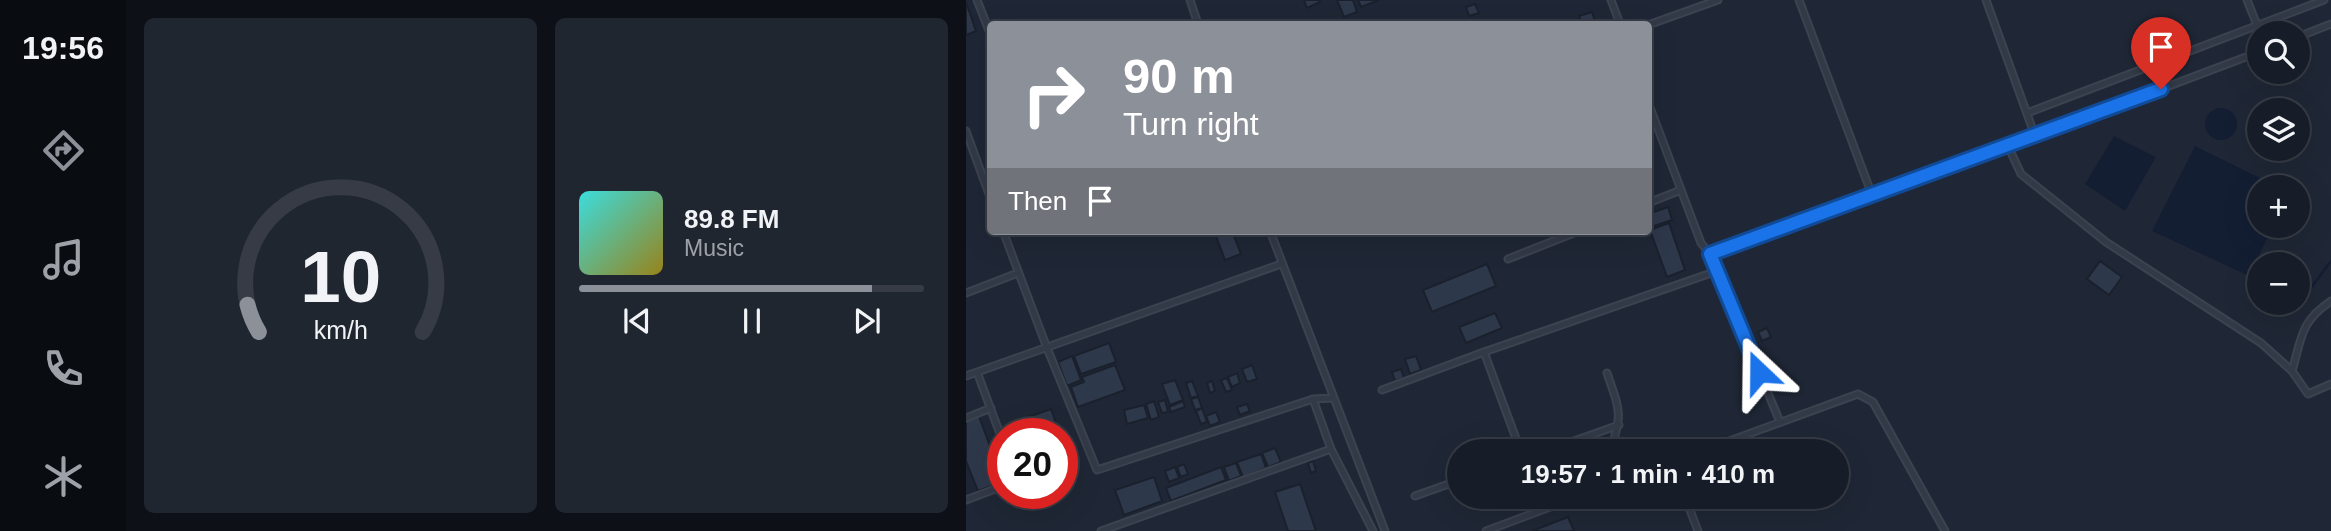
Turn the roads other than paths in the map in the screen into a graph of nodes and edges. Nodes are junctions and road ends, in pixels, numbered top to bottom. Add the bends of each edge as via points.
1 (977, 0) edge
2 (1190, 0) edge
3 (1611, 0) edge
4 (1718, 0) edge
5 (1799, 0) edge
6 (1986, 0) edge
7 (2247, 0) edge
8 (2325, 0) edge
9 (1197, 21) edge
10 (1619, 21) edge
11 (2255, 21) edge
12 (2268, 21) edge
13 (2331, 24) edge
14 (987, 25) edge
15 (1652, 25) edge
16 (2247, 29) edge
17 (2310, 32) edge
18 (2247, 56) edge
19 (1652, 113) edge
20 (2027, 113) junction
21 (966, 131) edge
22 (2035, 136) junction
23 (2008, 146) junction
24 (987, 189) edge
25 (1681, 190) junction
26 (1872, 195) junction
27 (1652, 202) edge
28 (1004, 235) edge
29 (1271, 235) edge
30 (1569, 235) edge
31 (1710, 254) junction
32 (1508, 259) dead end
33 (1281, 264) junction
34 (1717, 271) junction
35 (1018, 273) junction
36 (966, 293) edge
37 (2331, 302) edge
38 (1047, 348) junction
39 (1484, 352) junction
40 (2292, 371) junction
41 (976, 373) junction
42 (1607, 373) dead end
43 (966, 376) edge
44 (2331, 384) edge
45 (1382, 390) dead end
46 (1333, 398) junction
47 (1313, 399) junction
48 (991, 408) junction
49 (966, 418) edge
50 (995, 418) edge
51 (1780, 422) junction
52 (1619, 425) junction
53 (1516, 439) edge
54 (1580, 439) edge
55 (1614, 439) edge
56 (1734, 439) edge
57 (1331, 449) junction
58 (1447, 485) edge
59 (987, 492) edge
60 (1415, 496) dead end
61 (966, 500) edge
62 (1545, 509) edge
63 (1690, 509) edge
64 (1101, 531) edge
65 (1373, 531) edge
66 (1385, 531) edge
67 (1486, 531) edge
68 (1698, 531) edge
69 (1945, 531) edge

1 - 14 lane
2 - 9 lane
3 - 10 lane
4 - 15 lane
5 - 26 lane
6 - 20 lane
7 - 11 lane
8 - 12 lane
13 - 17 lane
16 - 20 lane
18 - 22 lane
19 - 25 lane
20 - 22 lane
21 - 24 lane
22 - 23 lane
23 - 26 lane
23 - 40 lane via 2021,174 2106,242 2261,342
25 - 27 lane
25 - 31 lane via 1701,243
26 - 31 lane
28 - 35 lane
29 - 33 lane
30 - 32 lane
31 - 34 lane
33 - 38 lane
33 - 46 lane
34 - 39 lane
34 - 51 lane
35 - 36 lane
35 - 38 lane
37 - 40 lane via 2305,324
38 - 41 lane
38 - 47 lane via 1097,470
39 - 45 lane
39 - 53 lane
40 - 44 lane via 2308,394
41 - 43 lane
41 - 48 lane
42 - 52 lane via 1620,410
46 - 47 lane
46 - 66 lane
47 - 57 lane
48 - 49 lane
48 - 50 lane
51 - 56 lane
51 - 69 lane via 1858,394 1873,402
52 - 54 lane
52 - 55 lane
57 - 64 lane
57 - 65 lane
58 - 60 lane
59 - 61 lane
62 - 67 lane
63 - 68 lane

